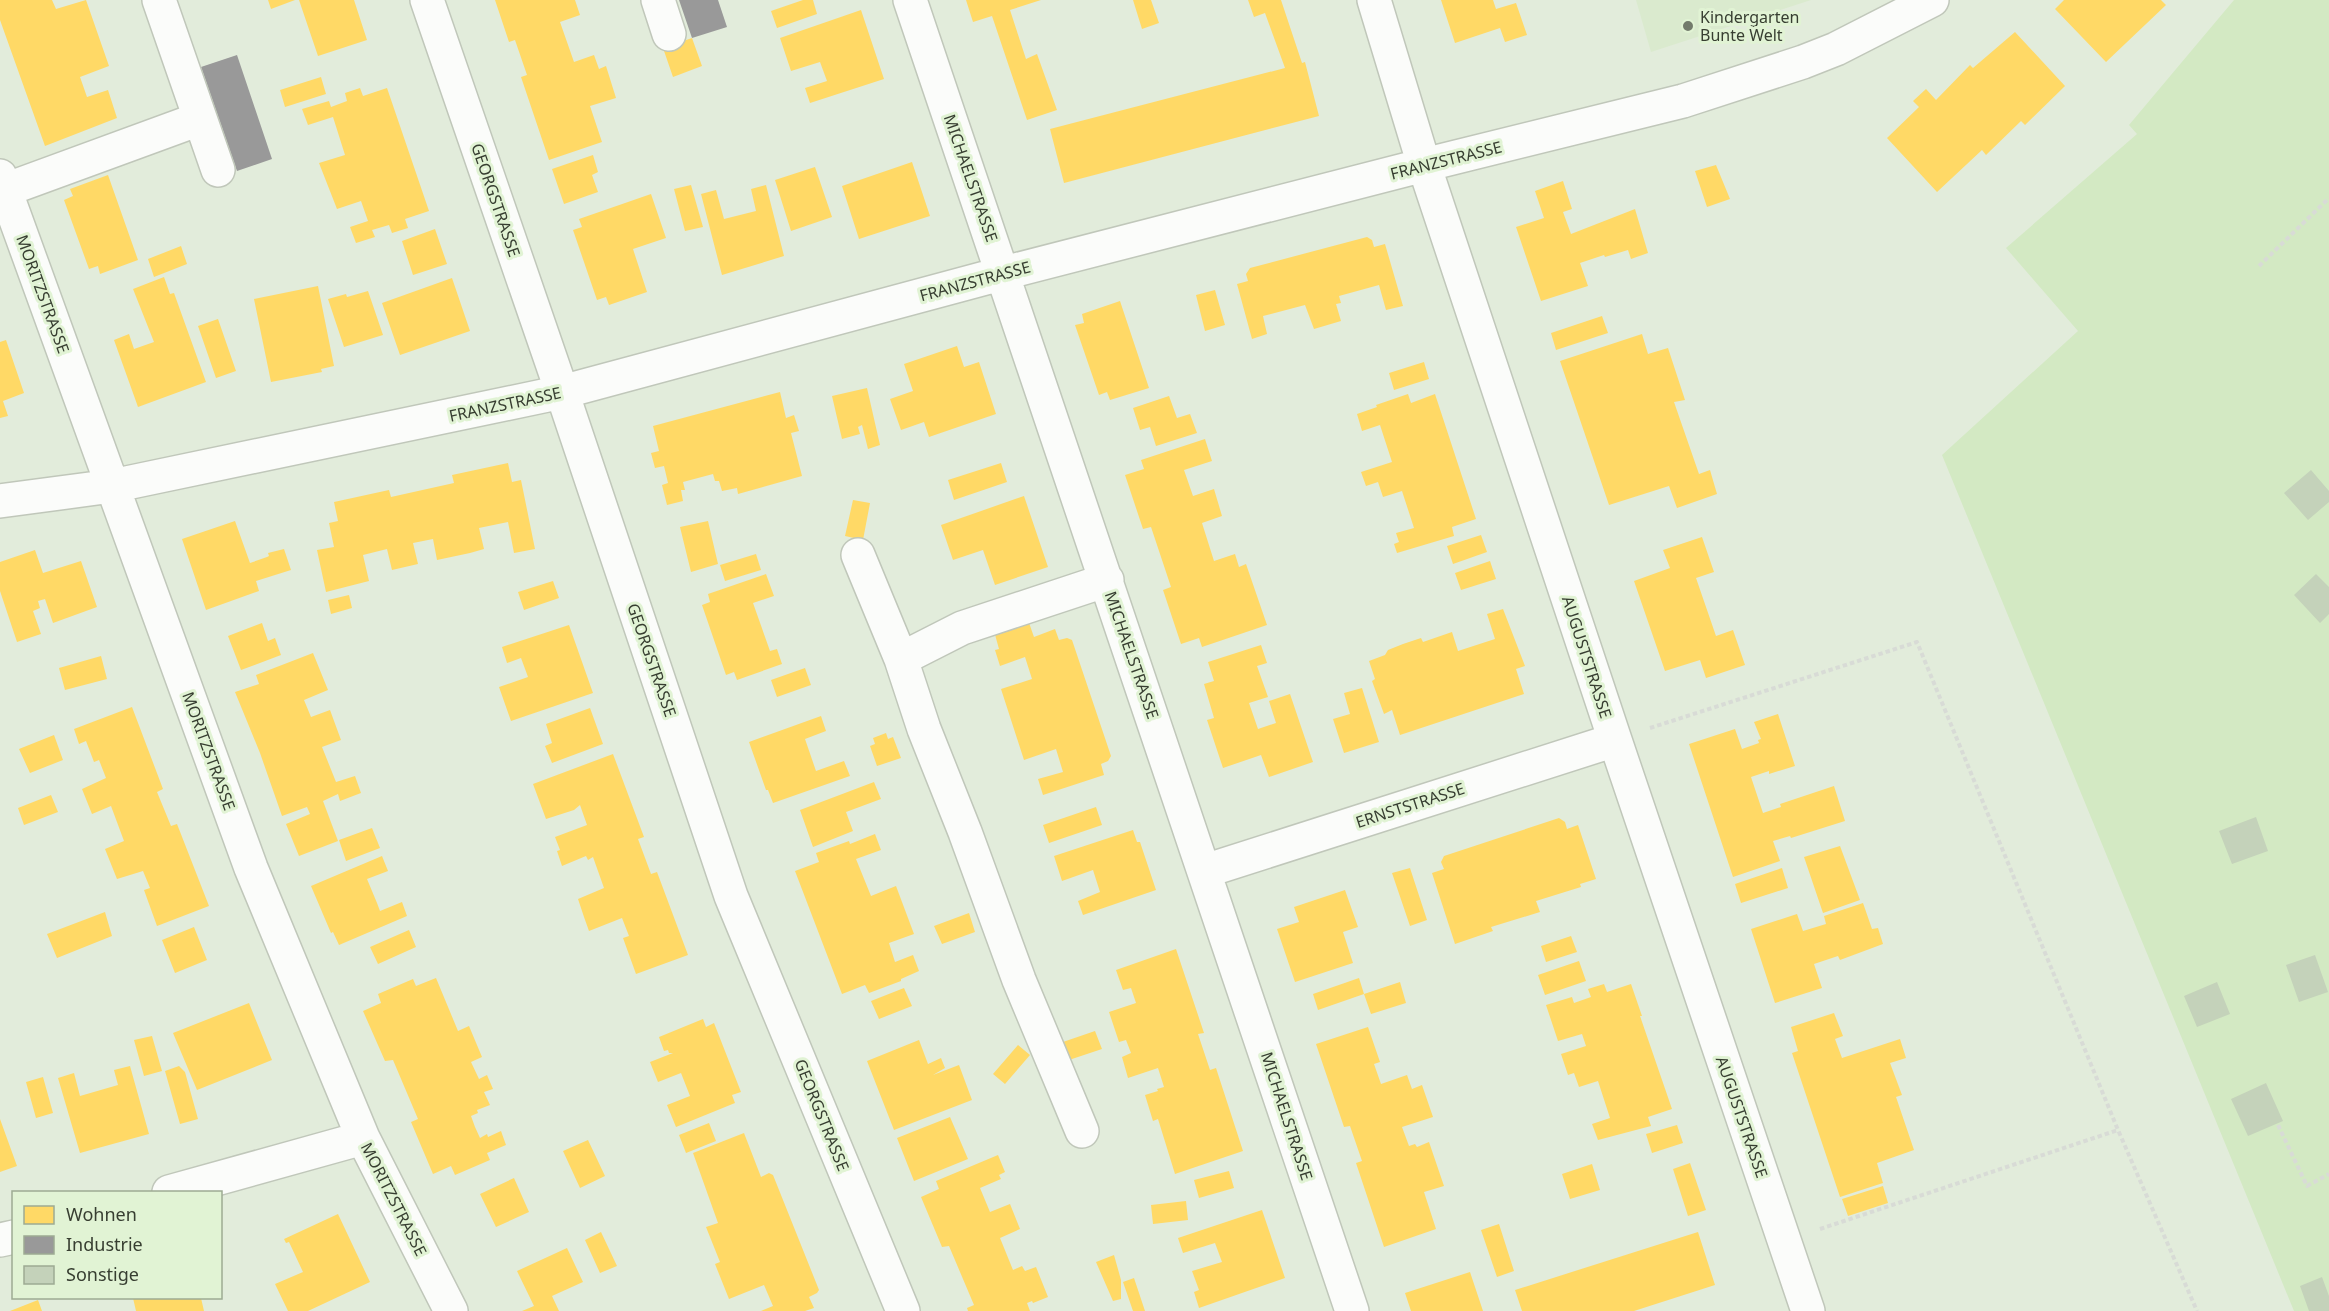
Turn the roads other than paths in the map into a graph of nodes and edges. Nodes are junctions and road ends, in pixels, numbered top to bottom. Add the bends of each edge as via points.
1 (159, 0) edge
2 (427, 0) edge
3 (658, 0) edge
4 (910, 0) edge
5 (1374, 0) edge
6 (1932, 0) edge
7 (669, 34) dead end
8 (199, 119) junction
9 (1424, 165) junction
10 (218, 170) dead end
11 (2, 183) edge
12 (1004, 273) junction
13 (562, 392) junction
14 (112, 486) junction
15 (0, 501) edge
16 (858, 555) dead end
17 (1107, 580) junction
18 (901, 659) junction
19 (1615, 740) junction
20 (1205, 870) junction
21 (1082, 1131) dead end
22 (363, 1138) junction
23 (173, 1191) edge
24 (451, 1311) edge
25 (903, 1311) edge
26 (1352, 1311) edge
27 (1808, 1311) edge

1 - 8 street
2 - 13 street, GEORGSTRASSE
3 - 7 street
4 - 12 street, MICHAELSTRASSE
5 - 9 street, AUGUSTSTRASSE
6 - 9 street, FRANZSTRASSE via 1803,62 1683,101
8 - 10 street
8 - 11 street
9 - 12 street, FRANZSTRASSE
9 - 19 street, AUGUSTSTRASSE
11 - 14 street, MORITZSTRASSE
12 - 13 street, FRANZSTRASSE
12 - 17 street, MICHAELSTRASSE
13 - 14 street, FRANZSTRASSE
13 - 25 street, GEORGSTRASSE via 731,896
14 - 15 street, FRANZSTRASSE
14 - 22 street, MORITZSTRASSE via 251,868
16 - 18 street
17 - 18 street via 962,628
17 - 20 street, MICHAELSTRASSE
18 - 21 street via 1019,980
19 - 20 street, ERNSTSTRASSE
19 - 27 street, AUGUSTSTRASSE
20 - 26 street, MICHAELSTRASSE
22 - 23 street
22 - 24 street, MORITZSTRASSE

